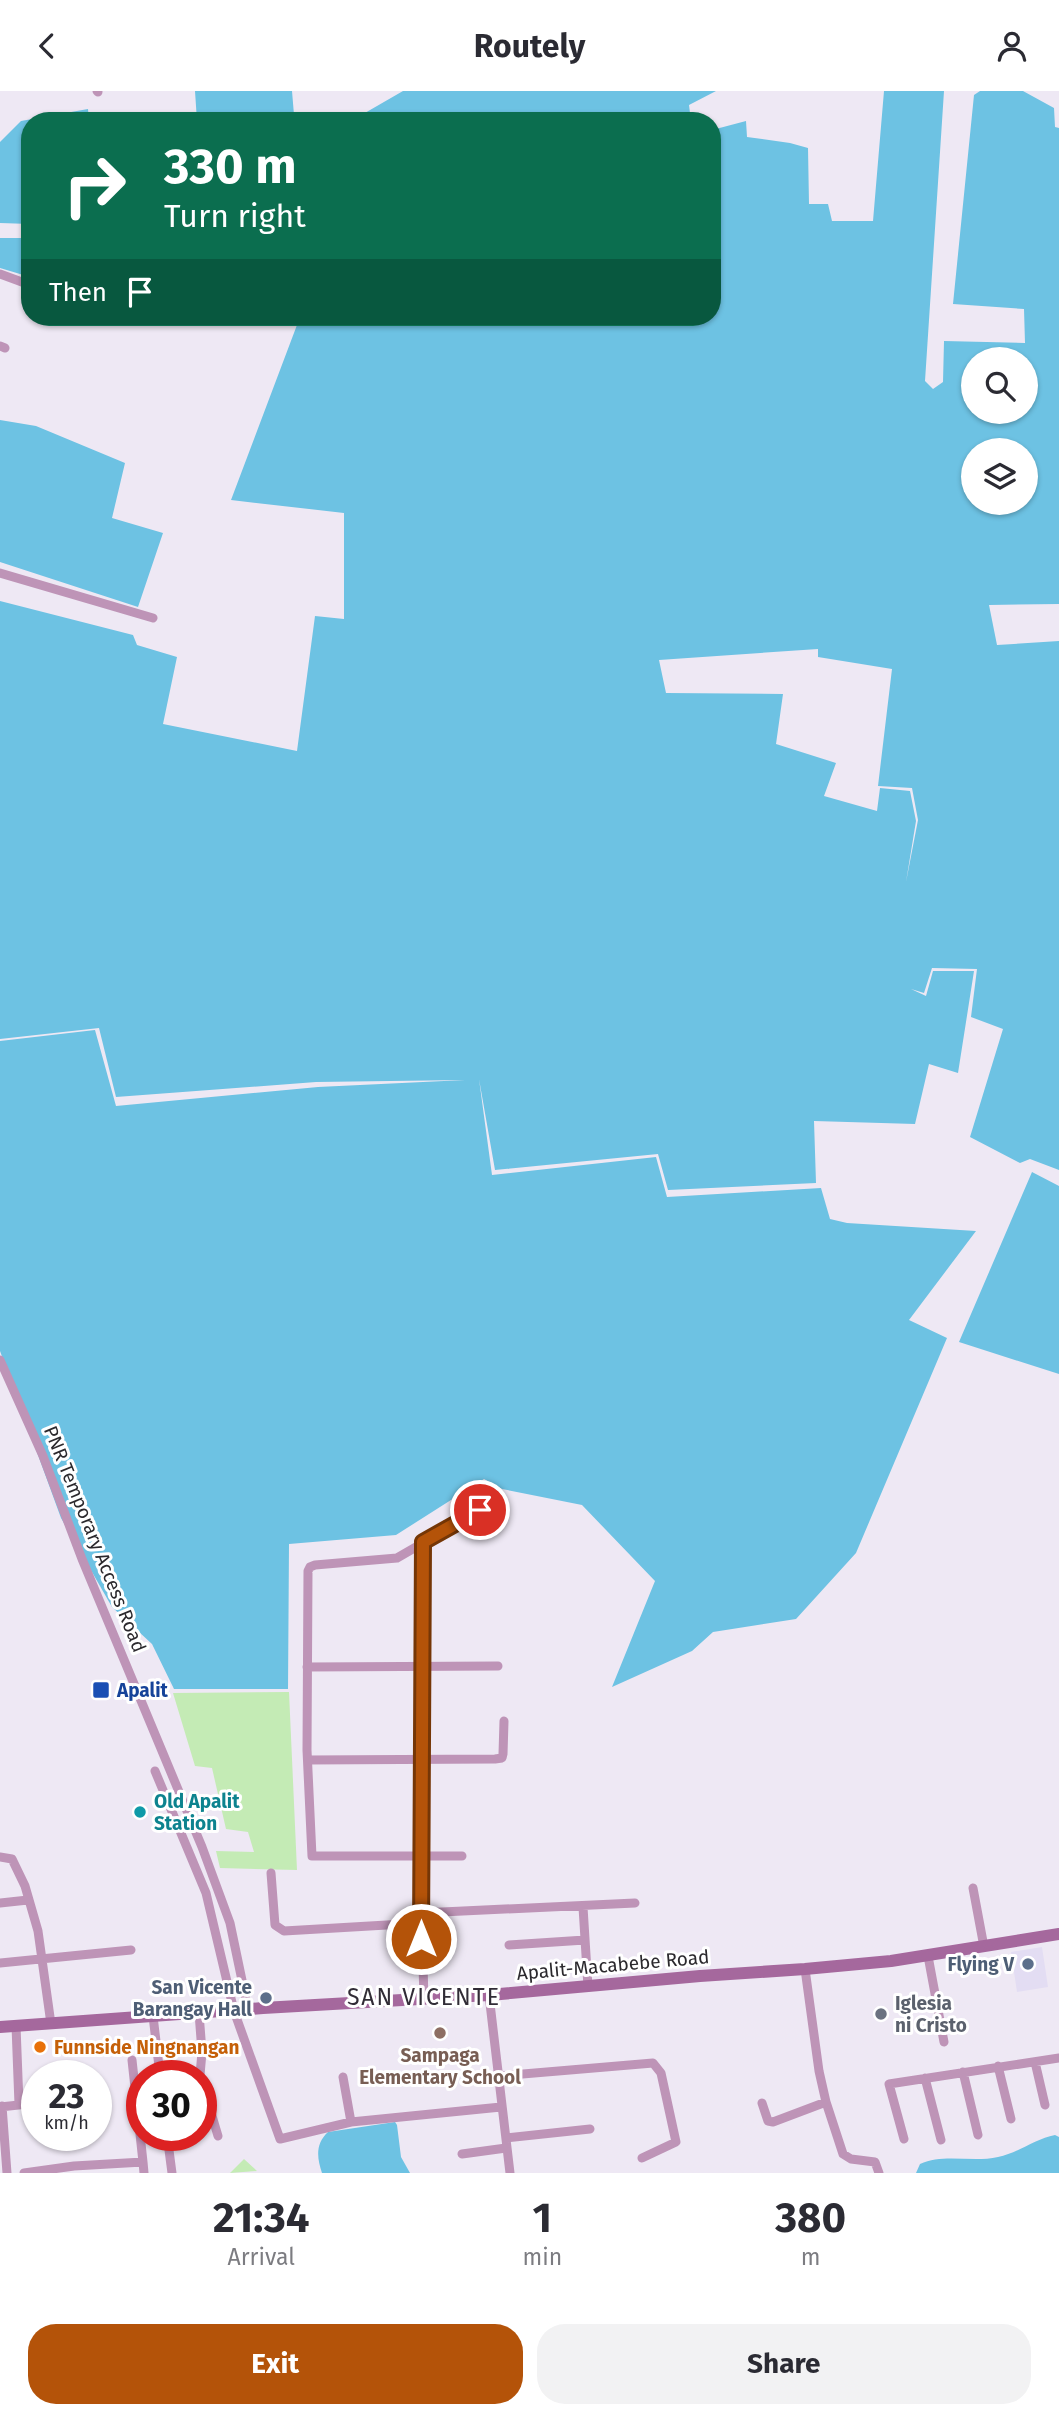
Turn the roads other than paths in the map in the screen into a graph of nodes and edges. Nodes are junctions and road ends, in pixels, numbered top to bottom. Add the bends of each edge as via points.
1 (0, 274) edge
2 (21, 282) edge
3 (0, 573) edge
4 (153, 618) dead end
5 (0, 1360) edge
6 (480, 1510) dead end
7 (423, 1542) junction
8 (498, 1666) dead end
9 (307, 1667) junction
10 (421, 1667) junction
11 (504, 1721) dead end
12 (420, 1758) junction
13 (308, 1760) junction
14 (155, 1771) dead end
15 (420, 1856) junction
16 (462, 1856) dead end
17 (0, 1857) edge
18 (271, 1873) dead end
19 (974, 1888) dead end
20 (28, 1900) junction
21 (0, 1903) edge
22 (635, 1903) dead end
23 (583, 1907) junction
24 (421, 1918) junction
25 (1059, 1934) edge
26 (585, 1940) junction
27 (509, 1945) dead end
28 (984, 1947) junction
29 (131, 1950) dead end
30 (929, 1956) junction
31 (42, 1959) junction
32 (0, 1963) edge
33 (805, 1969) junction
34 (588, 1987) junction
35 (489, 1995) junction
36 (424, 2000) junction
37 (248, 2009) junction
38 (234, 2011) junction
39 (199, 2013) junction
40 (153, 2016) junction
41 (51, 2024) junction
42 (16, 2026) junction
43 (0, 2028) edge
44 (944, 2042) dead end
45 (1059, 2058) edge
46 (158, 2060) edge
47 (202, 2060) edge
48 (1035, 2062) junction
49 (998, 2066) junction
50 (963, 2071) junction
51 (500, 2076) junction
52 (343, 2077) dead end
53 (925, 2078) junction
54 (826, 2102) junction
55 (762, 2103) dead end
56 (19, 2104) joint
57 (1045, 2105) dead end
58 (1, 2107) edge
59 (501, 2107) junction
60 (1011, 2119) dead end
61 (351, 2122) junction
62 (590, 2129) dead end
63 (217, 2133) edge
64 (978, 2135) dead end
65 (218, 2136) dead end
66 (506, 2138) junction
67 (904, 2139) dead end
68 (941, 2140) dead end
69 (506, 2148) junction
70 (143, 2151) edge
71 (169, 2151) edge
72 (462, 2154) dead end
73 (642, 2158) dead end
74 (144, 2162) junction
75 (108, 2168) edge
76 (74, 2170) edge
77 (41, 2172) edge
78 (7, 2173) edge
79 (24, 2173) edge
80 (144, 2173) edge
81 (172, 2173) edge
82 (510, 2173) edge
83 (879, 2173) edge

1 - 2 street
3 - 4 street
5 - 37 street, PNR Temporary Access Road via 202,1847 230,1923
6 - 7 street
7 - 9 street via 397,1558 310,1567
7 - 10 street
8 - 10 street
9 - 10 street
9 - 13 street
10 - 12 street
11 - 12 street via 502,1758
12 - 13 street
12 - 15 street
13 - 15 street via 312,1856
14 - 38 street via 206,1893
15 - 16 street
15 - 24 street
17 - 20 street via 12,1859
18 - 24 street via 275,1924 284,1931
19 - 28 street
20 - 21 street
20 - 31 street
22 - 23 street
23 - 24 street
23 - 26 street
24 - 36 street
25 - 28 main road, Apalit-Macabebe Road
26 - 27 street
26 - 34 street
28 - 30 main road, Apalit-Macabebe Road
29 - 31 street
30 - 33 main road, Apalit-Macabebe Road
30 - 44 street
31 - 32 street
31 - 41 street
33 - 34 main road, Apalit-Macabebe Road
33 - 54 street
34 - 35 main road, Apalit-Macabebe Road
35 - 36 main road, Apalit-Macabebe Road
35 - 51 street
36 - 37 main road, Apalit-Macabebe Road
37 - 38 main road, Apalit-Macabebe Road
38 - 39 main road, Apalit-Macabebe Road
38 - 61 street via 280,2139
39 - 40 main road, Apalit-Macabebe Road
39 - 47 street
40 - 41 main road, Apalit-Macabebe Road
40 - 46 street
41 - 42 main road, Apalit-Macabebe Road
42 - 43 main road, Apalit-Macabebe Road
42 - 56 street
45 - 48 street
48 - 49 street
48 - 57 street
49 - 50 street
49 - 60 street
50 - 53 street
50 - 64 street
51 - 59 street
51 - 73 street via 653,2063 661,2073 676,2142
52 - 61 street
53 - 67 street via 889,2084
53 - 68 street
54 - 55 street via 773,2122 768,2121
54 - 83 street via 843,2154 875,2162
56 - 58 street
58 - 78 street
59 - 61 street
59 - 66 street
62 - 66 street
63 - 65 street
66 - 69 street
69 - 72 street
69 - 82 street
70 - 74 street
71 - 81 street
74 - 75 street
74 - 80 street
75 - 76 street
76 - 77 street
77 - 79 street

